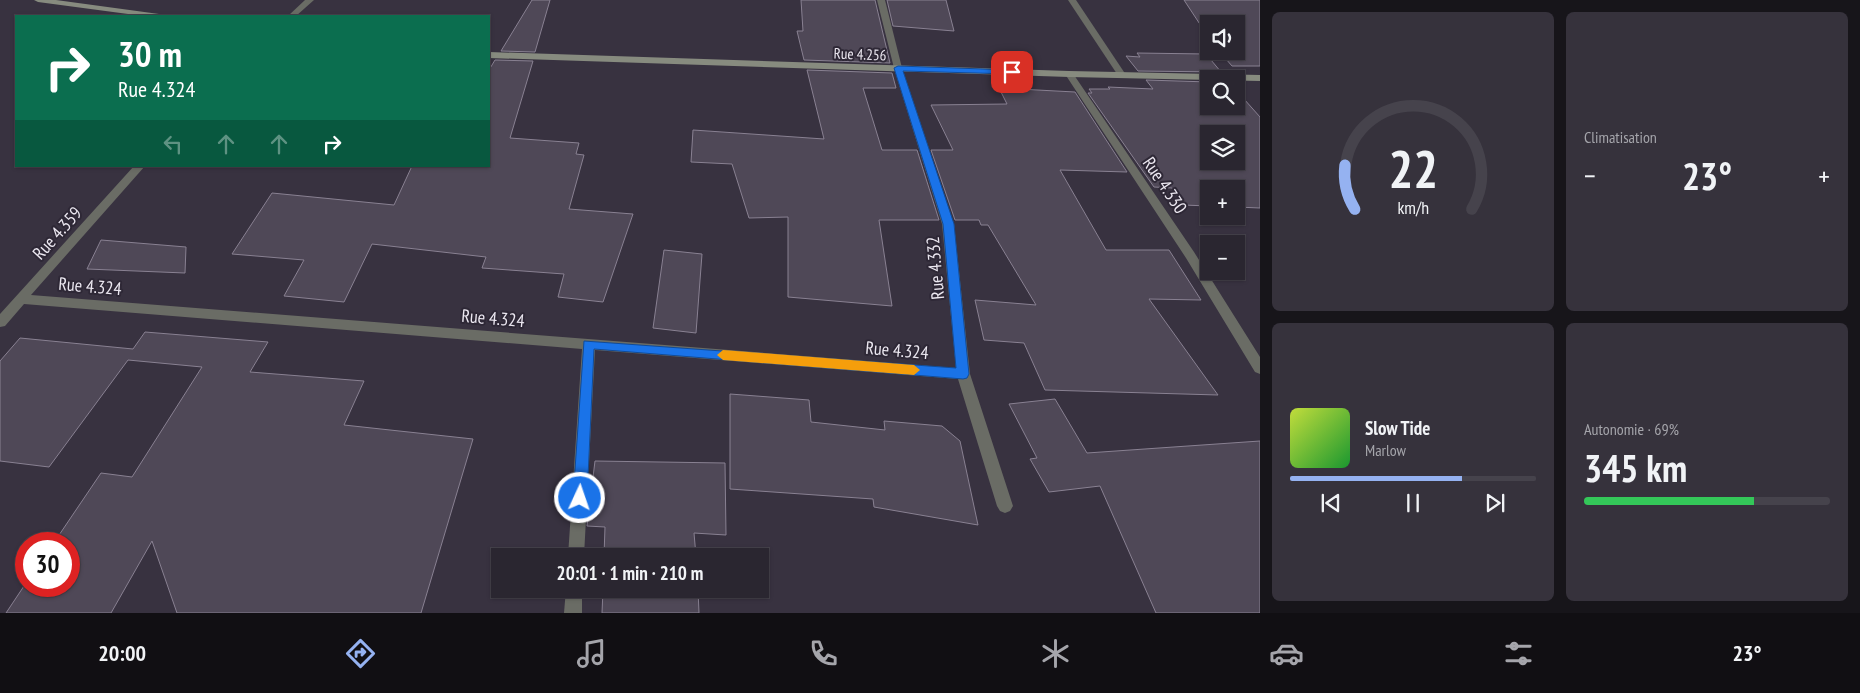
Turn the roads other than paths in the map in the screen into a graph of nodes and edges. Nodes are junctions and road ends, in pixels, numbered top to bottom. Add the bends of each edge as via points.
1 (38, 0) edge
2 (310, 0) edge
3 (881, 0) edge
4 (1072, 0) edge
5 (151, 15) edge
6 (293, 15) edge
7 (490, 55) edge
8 (898, 68) junction
9 (1069, 74) junction
10 (1122, 75) junction
11 (1260, 78) edge
12 (139, 167) edge
13 (21, 299) junction
14 (0, 322) edge
15 (589, 344) junction
16 (1260, 368) edge
17 (963, 374) junction
18 (1005, 506) dead end
19 (576, 548) edge
20 (574, 598) edge
21 (573, 613) edge

1 - 5 street
2 - 6 street
3 - 8 street, Rue 4.332
4 - 10 street
7 - 8 street, Rue 4.256
8 - 9 street, Rue 4.256
8 - 17 street, Rue 4.332 via 948,224
9 - 10 street, Rue 4.256
9 - 16 street, Rue 4.330 via 1190,254
10 - 11 street, Rue 4.256
12 - 13 street, Rue 4.359
13 - 14 street, Rue 4.359
13 - 15 street, Rue 4.324
15 - 17 street, Rue 4.324
15 - 19 street
17 - 18 street, Rue 4.332
20 - 21 street

